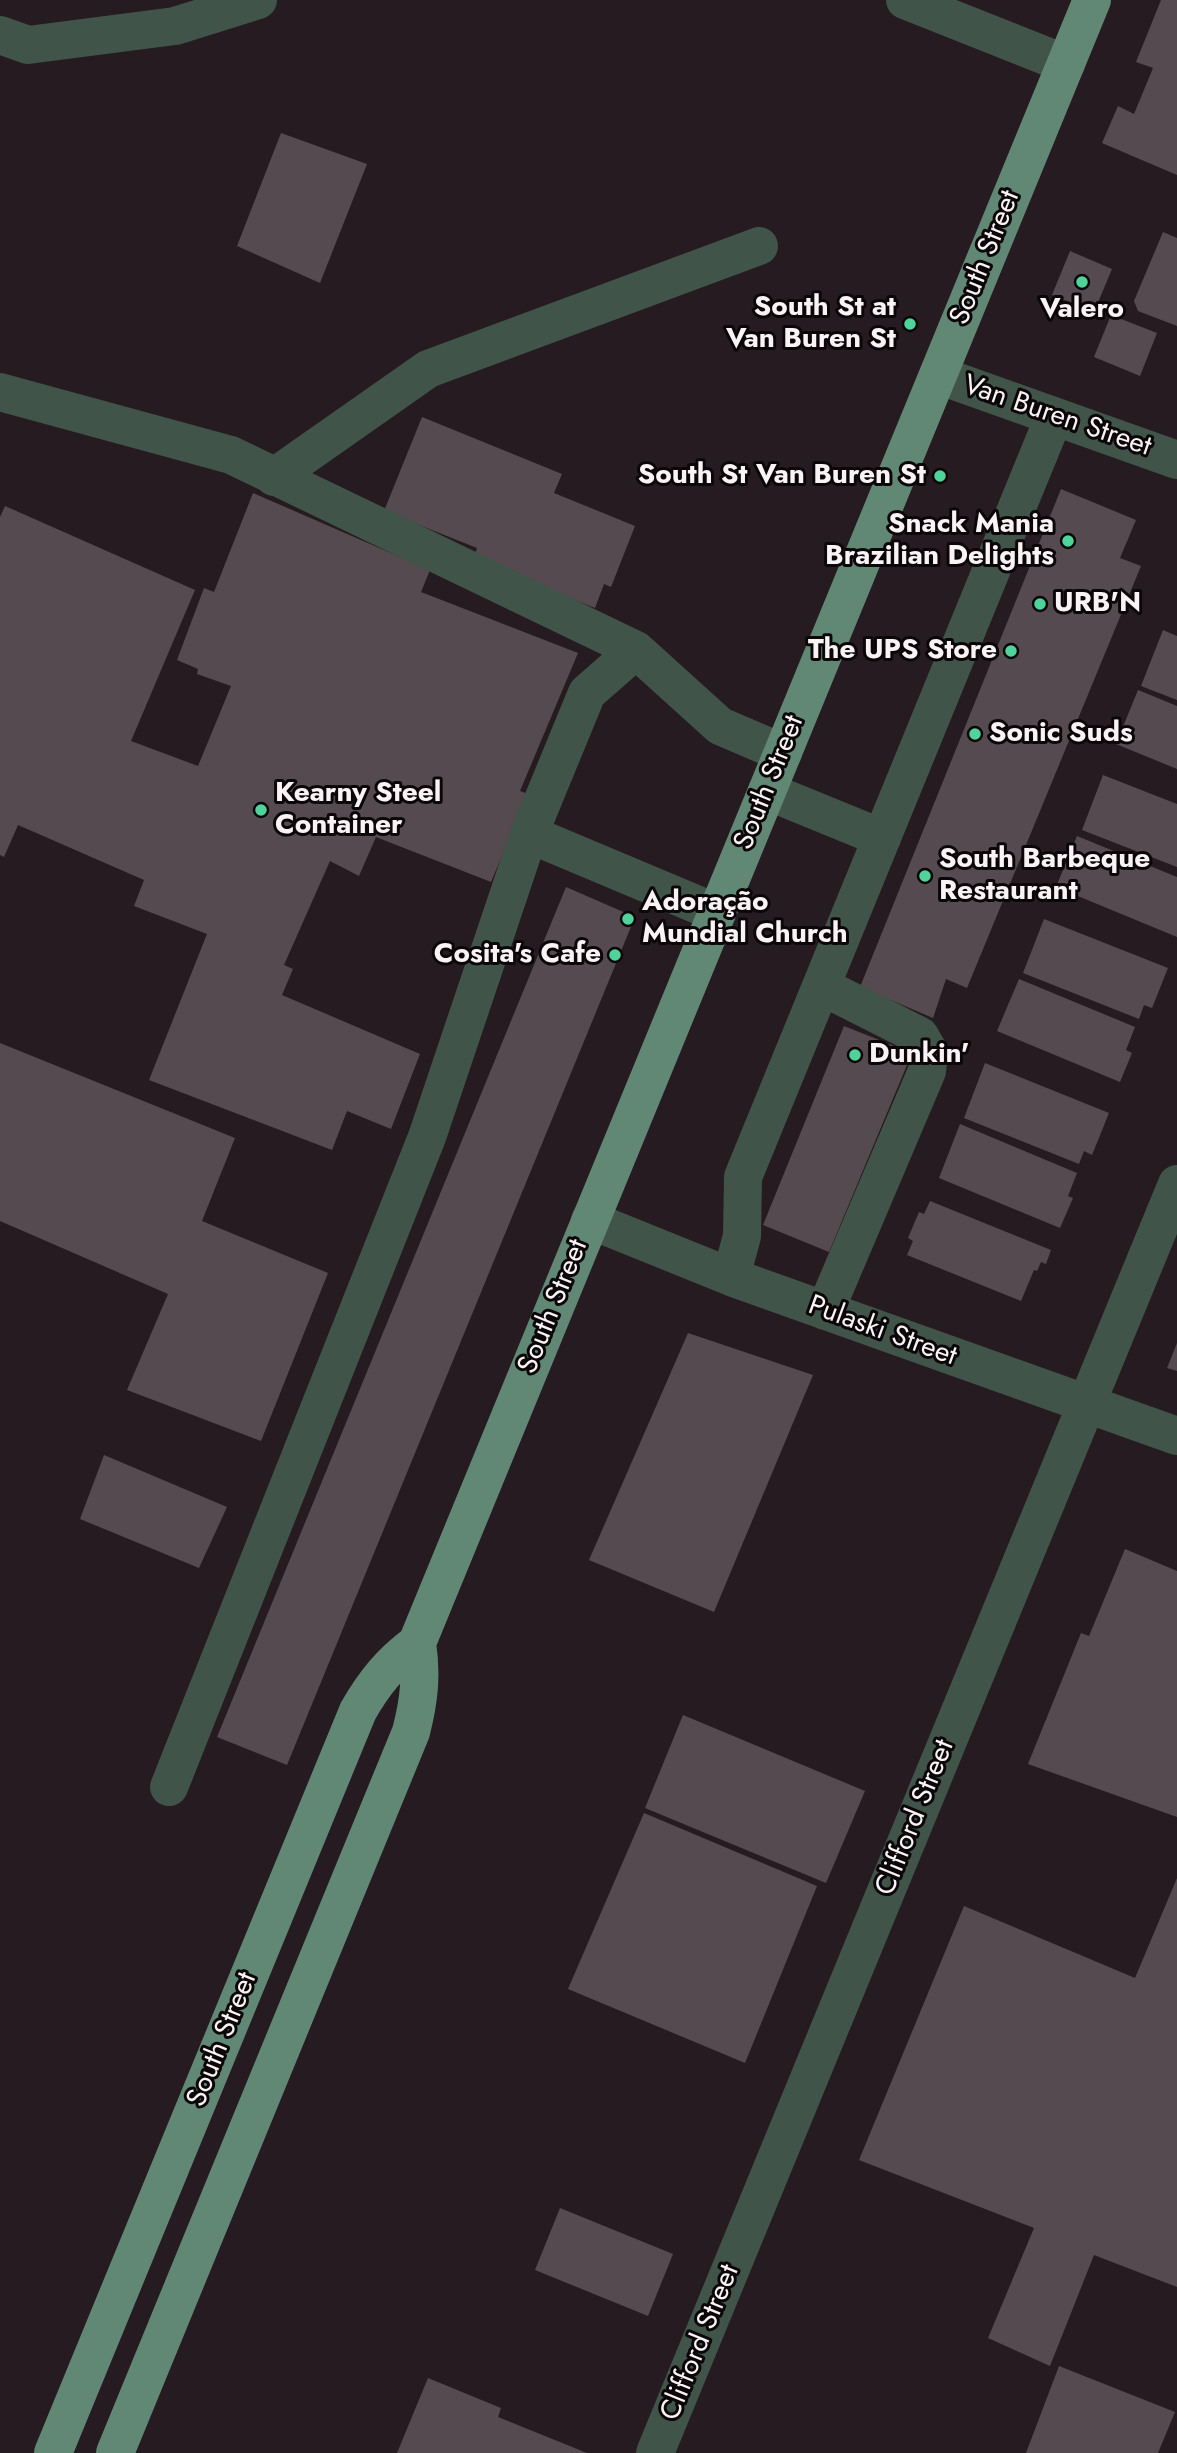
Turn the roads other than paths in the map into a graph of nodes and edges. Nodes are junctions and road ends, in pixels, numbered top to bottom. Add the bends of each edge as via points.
1 (258, 0) edge
2 (905, 0) edge
3 (1092, 0) edge
4 (0, 35) edge
5 (1066, 64) junction
6 (759, 246) dead end
7 (938, 375) junction
8 (0, 392) edge
9 (1054, 416) junction
10 (1177, 460) edge
11 (274, 477) junction
12 (636, 650) junction
13 (782, 753) junction
14 (767, 791) junction
15 (528, 834) junction
16 (882, 838) junction
17 (717, 913) junction
18 (821, 986) junction
19 (1177, 1184) edge
20 (590, 1220) junction
21 (731, 1277) junction
22 (825, 1311) junction
23 (1086, 1406) junction
24 (1177, 1436) edge
25 (417, 1643) junction
26 (169, 1787) dead end
27 (53, 2453) edge
28 (115, 2453) edge
29 (655, 2453) edge

1 - 4 street via 175,26 28,45
2 - 5 street
3 - 5 main road, South Street
5 - 7 main road, South Street
6 - 11 street via 428,369
7 - 9 street, Van Buren Street
7 - 13 main road, South Street
8 - 11 street via 231,455
9 - 10 street, Van Buren Street
9 - 16 street
11 - 12 street
12 - 13 street via 720,726
12 - 15 street via 587,692
13 - 14 main road, South Street
14 - 16 street
14 - 17 main road, South Street
15 - 17 street
15 - 26 street via 427,1137
16 - 18 street
17 - 20 main road, South Street
18 - 21 street via 743,1177 742,1236
18 - 22 street via 920,1037 929,1052 927,1071
19 - 23 street, Clifford Street
20 - 21 street, Pulaski Street
20 - 25 main road, South Street
21 - 22 street, Pulaski Street
22 - 23 street, Pulaski Street
23 - 24 street, Pulaski Street
23 - 29 street, Clifford Street
25 - 27 main road, South Street via 373,1684 358,1711
25 - 28 main road, South Street via 419,1700 411,1732

